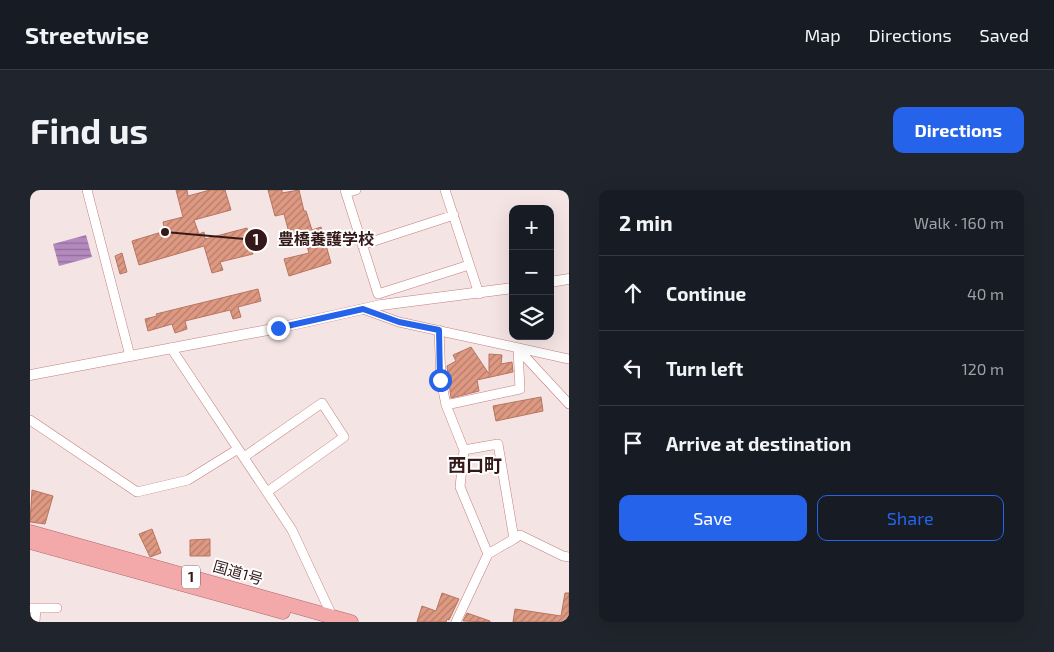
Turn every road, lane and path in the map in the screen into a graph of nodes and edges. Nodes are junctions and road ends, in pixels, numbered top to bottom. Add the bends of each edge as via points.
1 (87, 190) edge
2 (356, 190) edge
3 (446, 190) edge
4 (346, 192) edge
5 (454, 215) junction
6 (362, 245) junction
7 (469, 265) junction
8 (569, 279) edge
9 (554, 281) edge
10 (509, 289) edge
11 (479, 294) junction
12 (363, 309) junction
13 (439, 330) junction
14 (171, 348) junction
15 (518, 349) junction
16 (130, 356) junction
17 (569, 360) edge
18 (30, 374) edge
19 (569, 404) edge
20 (446, 405) junction
21 (30, 420) edge
22 (238, 449) junction
23 (464, 450) junction
24 (244, 457) junction
25 (267, 492) junction
26 (30, 532) edge
27 (514, 539) junction
28 (30, 542) edge
29 (488, 554) junction
30 (569, 557) edge
31 (33, 608) edge
32 (57, 608) dead end
33 (334, 619) edge
34 (35, 622) edge
35 (318, 622) edge
36 (351, 622) edge
37 (456, 622) edge

1 - 16 street
2 - 4 street
3 - 5 street
4 - 6 street
5 - 6 street
5 - 7 street
6 - 7 street via 378,294
7 - 11 street
8 - 9 street
10 - 11 street
11 - 12 street
12 - 13 street via 399,322
12 - 14 street
13 - 15 street
13 - 20 street via 440,380
14 - 16 street
14 - 22 street
15 - 17 street
15 - 19 street
15 - 20 street via 520,389
16 - 18 street
20 - 23 street
21 - 22 street via 137,492 188,480
22 - 24 street
23 - 27 street via 498,444
23 - 29 street via 460,487
24 - 25 street
24 - 25 street via 322,403 344,438
25 - 33 street via 292,530
26 - 33 highway, 国道1号 / 1
27 - 29 street
27 - 30 street via 520,535
28 - 35 highway, 国道1号 / 1
29 - 37 street
31 - 32 street
31 - 34 street
33 - 36 highway, 国道1号 / 1

